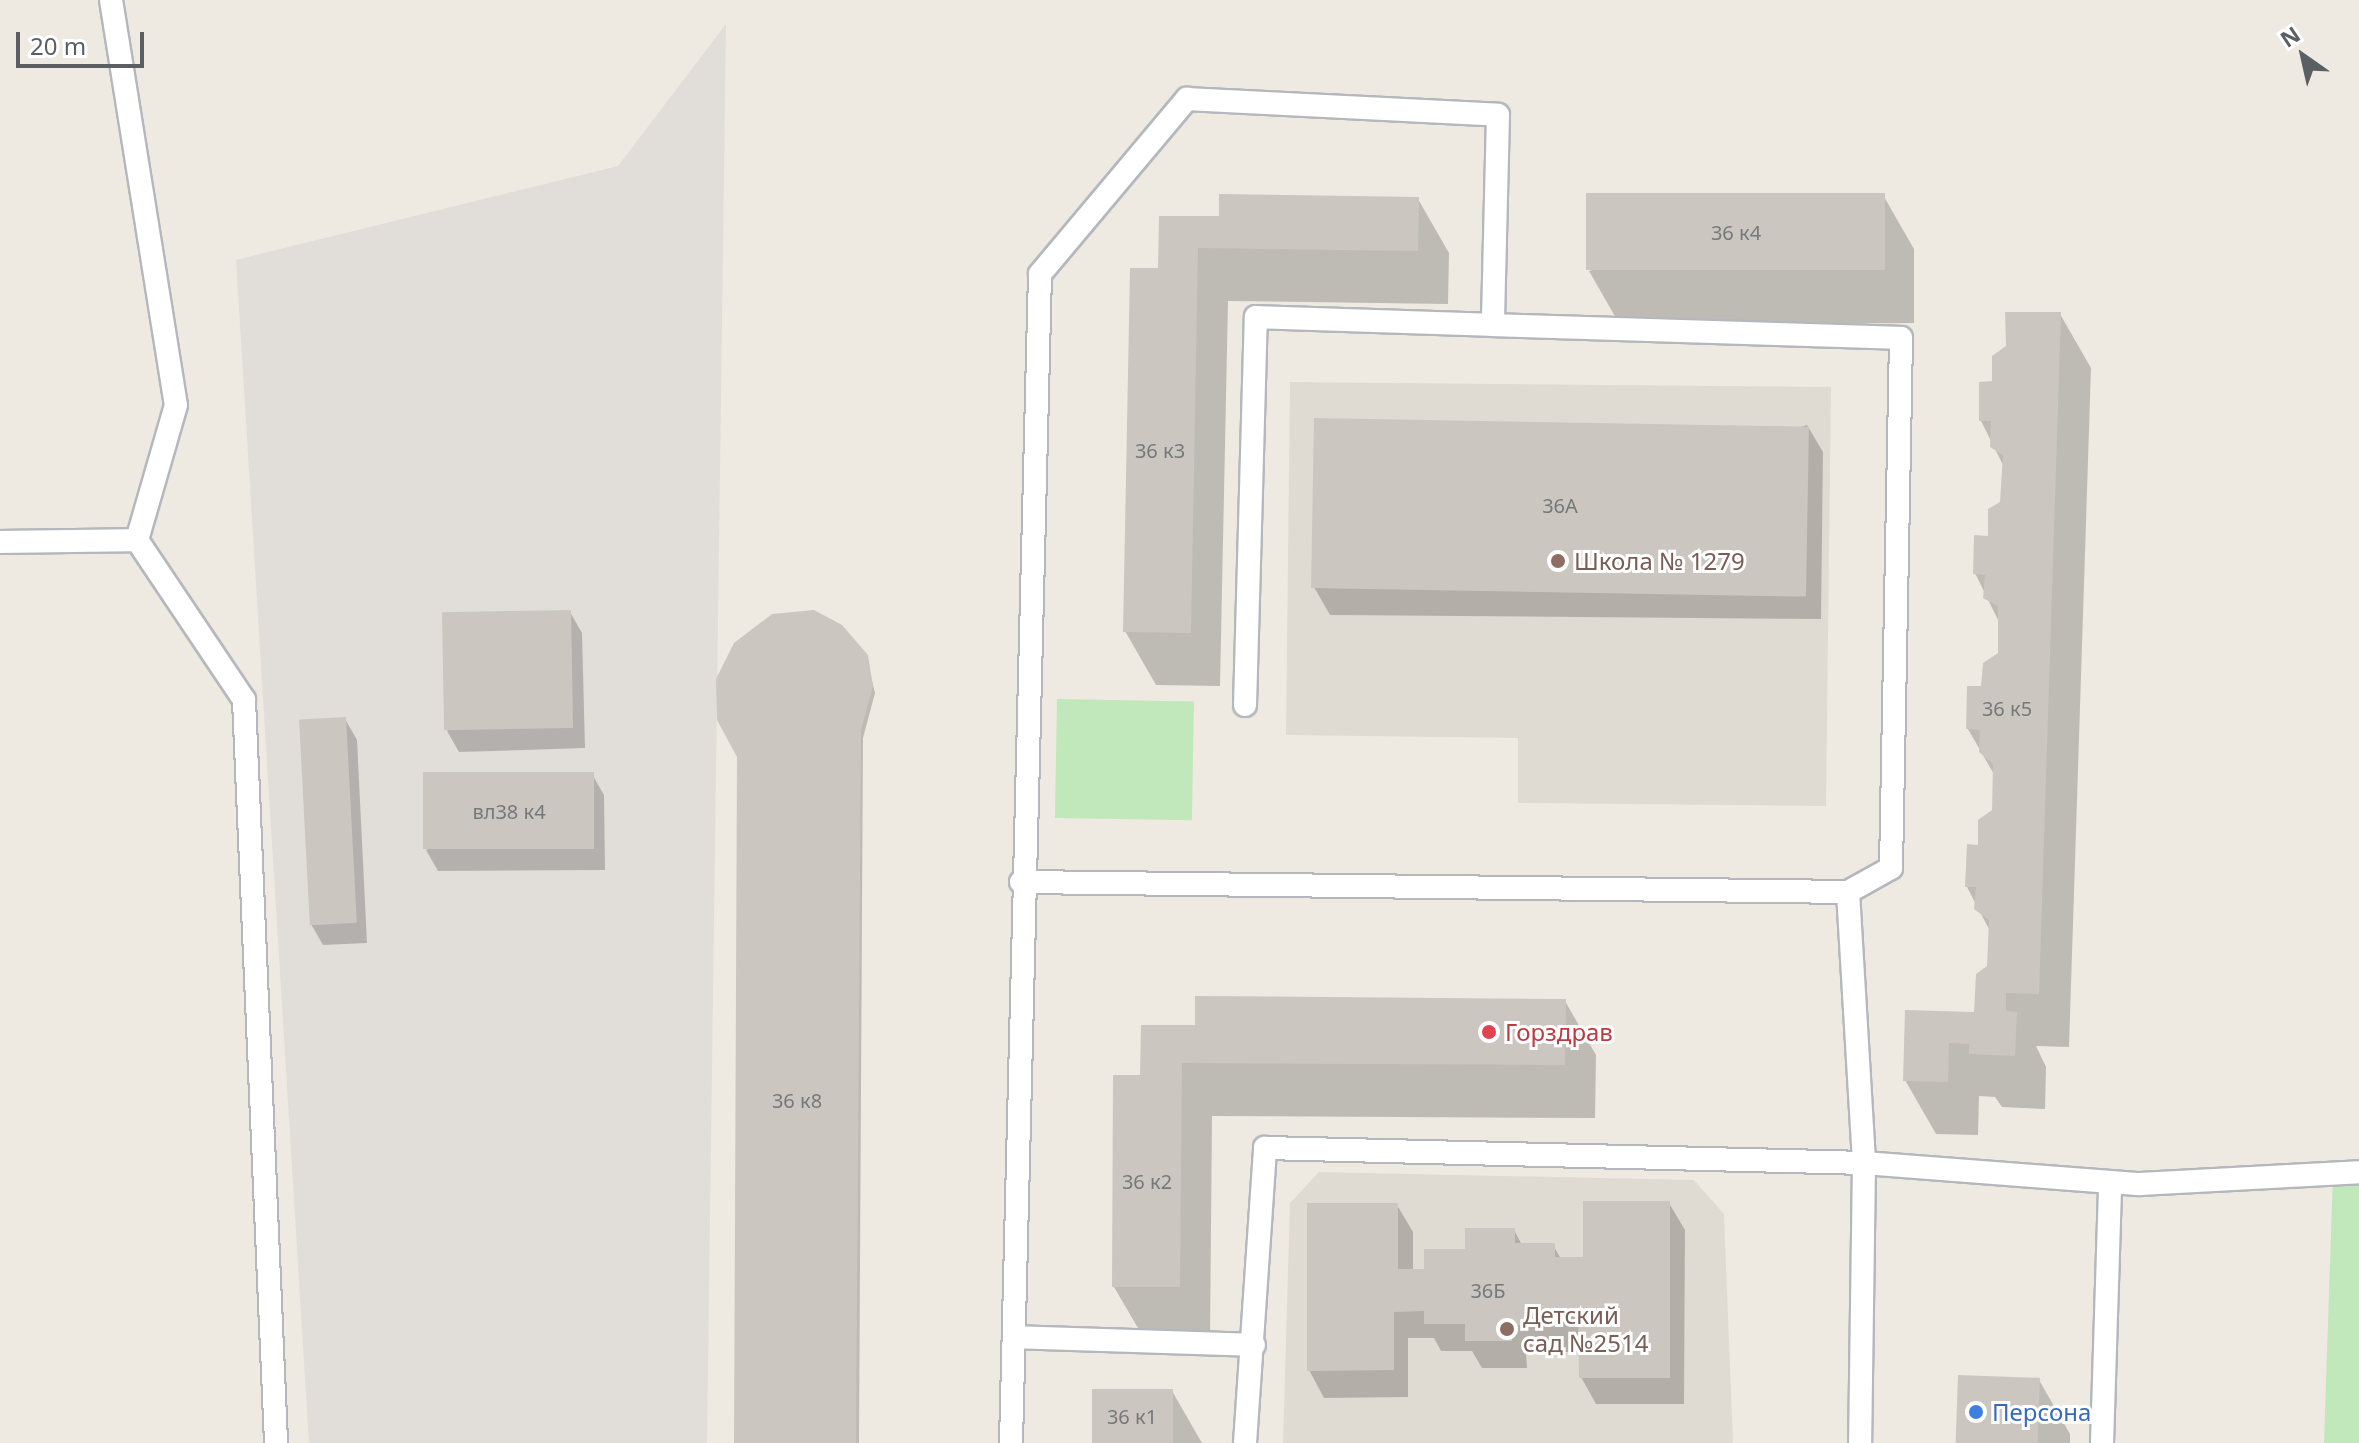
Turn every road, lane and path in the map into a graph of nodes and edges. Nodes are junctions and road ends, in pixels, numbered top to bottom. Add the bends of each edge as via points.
1 (111, 0) edge
2 (1493, 325) junction
3 (137, 540) junction
4 (0, 542) edge
5 (1245, 705) dead end
6 (1021, 882) junction
7 (1848, 892) junction
8 (1864, 1163) junction
9 (2359, 1172) edge
10 (2110, 1183) junction
11 (1014, 1337) junction
12 (1254, 1345) junction
13 (276, 1443) edge
14 (1011, 1443) edge
15 (1245, 1443) edge
16 (1860, 1443) edge
17 (2102, 1443) edge

1 - 3 lane via 176,405
2 - 5 lane via 1256,317
2 - 6 lane via 1498,115 1187,99 1040,274
2 - 7 lane via 1901,338 1891,868
3 - 4 lane
3 - 13 lane via 244,700
6 - 7 lane
6 - 11 lane
7 - 8 lane
8 - 10 lane
8 - 12 lane via 1265,1148
8 - 16 lane
9 - 10 lane
10 - 17 lane
11 - 12 lane
11 - 14 lane
12 - 15 lane

